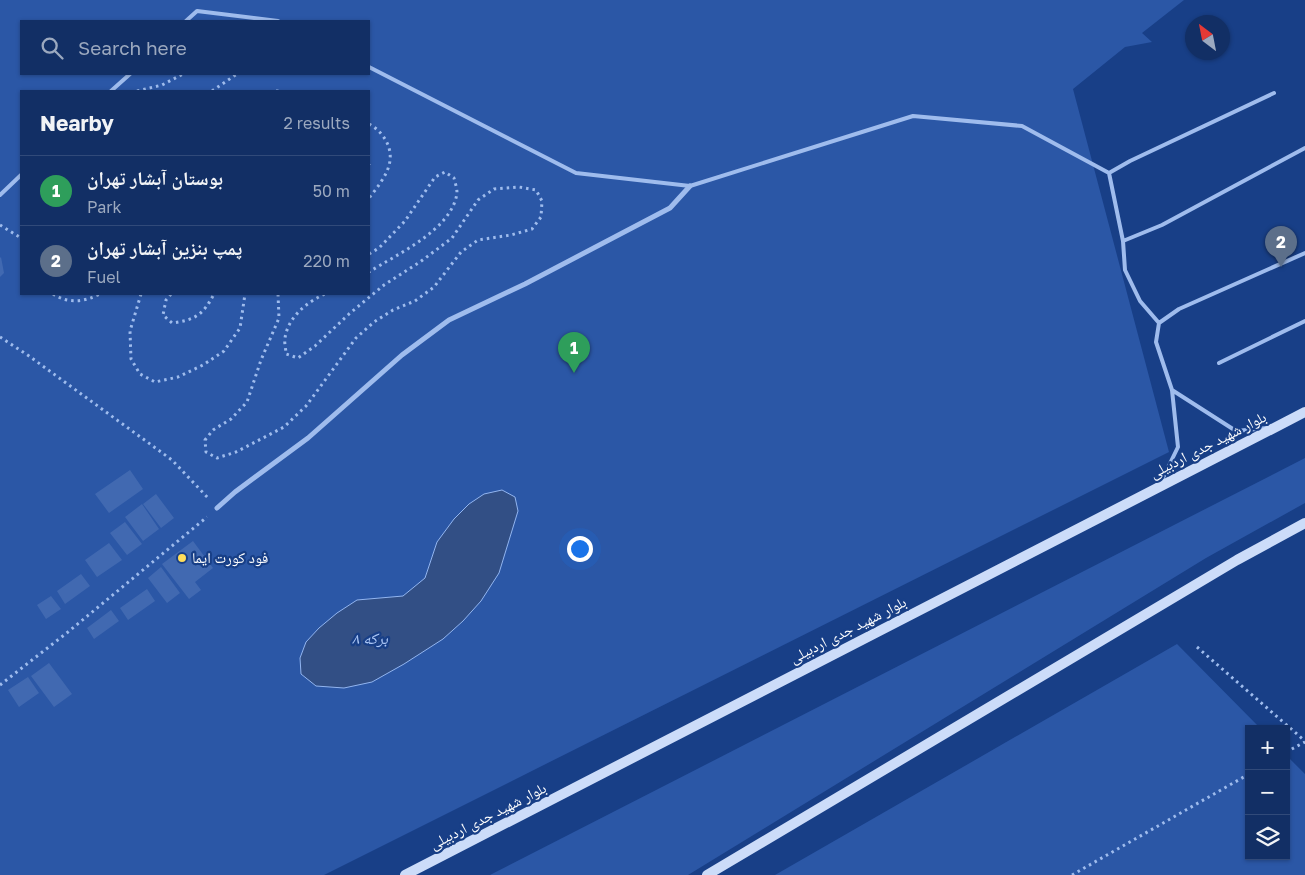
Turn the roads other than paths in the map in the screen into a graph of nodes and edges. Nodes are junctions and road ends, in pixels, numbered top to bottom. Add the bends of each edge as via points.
1 (187, 20) edge
2 (270, 20) edge
3 (370, 68) edge
4 (129, 75) edge
5 (112, 90) edge
6 (1274, 93) dead end
7 (1305, 148) edge
8 (1109, 173) junction
9 (20, 176) edge
10 (690, 186) junction
11 (0, 195) edge
12 (1123, 242) junction
13 (1305, 253) edge
14 (1305, 321) edge
15 (1159, 323) junction
16 (1219, 363) dead end
17 (1172, 390) junction
18 (1305, 412) edge
19 (1277, 427) junction
20 (1158, 488) junction
21 (218, 508) road end
22 (1305, 523) edge
23 (405, 875) edge
24 (707, 875) edge

1 - 2 lane via 197,11
3 - 10 lane via 576,173
4 - 5 lane
6 - 8 lane
7 - 12 lane via 1162,225
8 - 10 lane via 1022,126 913,116
8 - 12 lane
9 - 11 lane
10 - 21 street via 670,208 449,320 402,355 308,438
12 - 15 lane via 1125,270 1140,301
13 - 15 lane via 1180,308
14 - 16 lane
15 - 17 lane via 1156,342
17 - 19 lane via 1236,431
17 - 20 lane via 1178,447
18 - 19 main road, بلوار شهید جدی اردبیلی
19 - 20 main road, بلوار شهید جدی اردبیلی
20 - 23 main road, بلوار شهید جدی اردبیلی
22 - 24 main road via 1237,560

